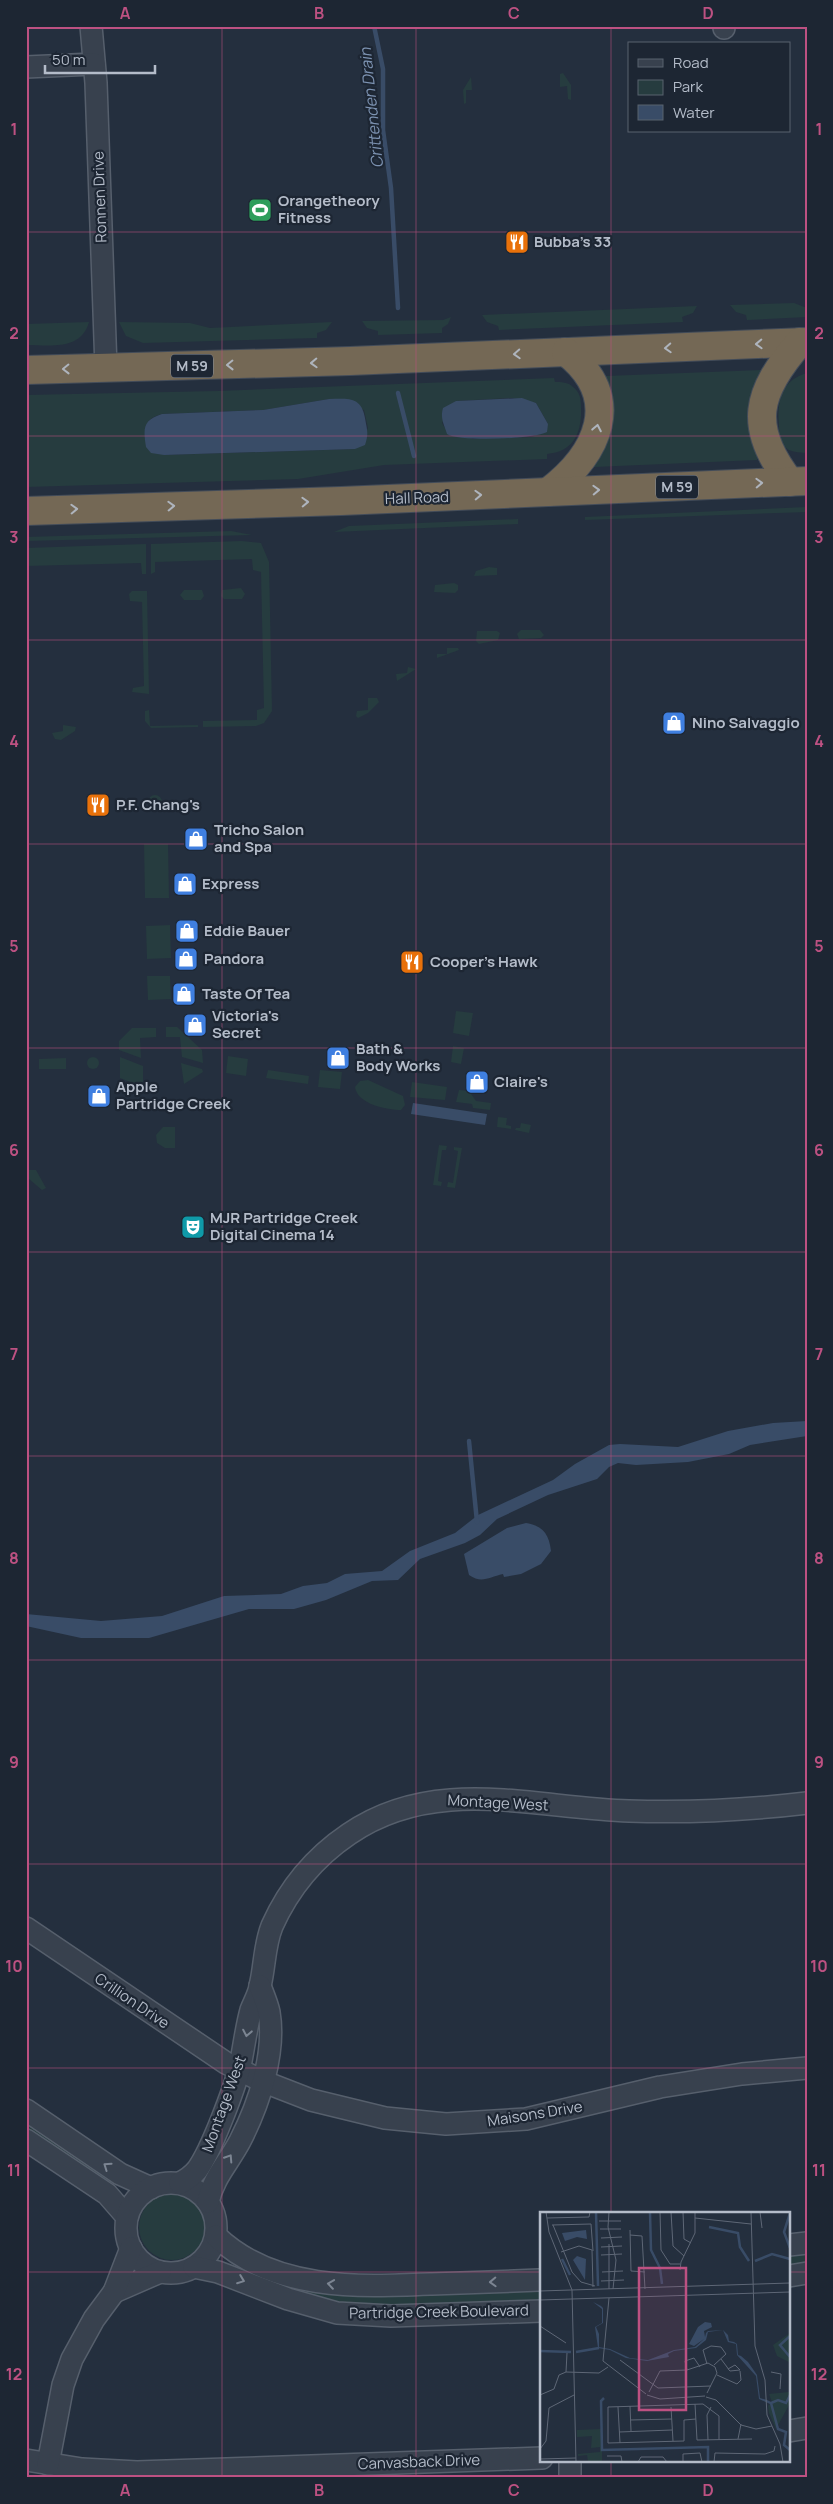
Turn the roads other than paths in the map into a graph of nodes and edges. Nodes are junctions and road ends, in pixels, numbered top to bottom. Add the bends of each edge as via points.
1 (91, 26) edge
2 (94, 64) junction
3 (26, 67) edge
4 (804, 342) edge
5 (566, 352) junction
6 (106, 368) junction
7 (26, 370) edge
8 (799, 482) edge
9 (548, 492) junction
10 (26, 511) edge
11 (807, 1803) edge
12 (26, 1928) edge
13 (260, 1986) junction
14 (807, 2068) edge
15 (239, 2069) junction
16 (262, 2081) junction
17 (26, 2110) edge
18 (26, 2140) edge
19 (180, 2184) junction
20 (150, 2188) junction
21 (208, 2202) junction
22 (127, 2217) junction
23 (216, 2236) junction
24 (807, 2243) edge
25 (790, 2245) edge
26 (131, 2248) junction
27 (194, 2267) junction
28 (160, 2272) junction
29 (807, 2273) edge
30 (790, 2276) edge
31 (540, 2280) edge
32 (114, 2292) junction
33 (540, 2311) edge
34 (807, 2428) edge
35 (790, 2431) edge
36 (540, 2458) edge
37 (26, 2460) edge
38 (570, 2462) edge
39 (48, 2464) junction
40 (570, 2478) edge

1 - 2 street, Ronnen Drive
2 - 3 street
2 - 6 street, Ronnen Drive
4 -> 5 highway, M 59
4 - 8 highway via 774,374 763,403 765,441 773,459
5 -> 6 highway, M 59
9 -> 5 highway via 588,453 598,428 599,411 594,385 580,363
6 -> 7 highway, M 59
9 -> 8 highway, Hall Road / M 59
10 -> 9 highway, Hall Road / M 59
11 - 13 street, Montage West via 714,1811 630,1811 458,1798 400,1808 349,1834 298,1881 272,1927
12 - 15 street, Crillion Drive via 212,2055
13 -> 15 street, Montage West via 251,2011
13 - 16 street, Montage West via 269,2012 270,2037
14 - 16 street, Maisons Drive via 660,2087 552,2114 471,2124 424,2123 363,2114 311,2100
15 - 16 street, Maisons Drive
15 - 19 street, Montage West via 198,2169
21 -> 16 street, Montage West via 215,2181 240,2142
20 -> 17 street via 120,2174
18 - 22 street via 107,2194
19 - 20 street via 165,2183
19 - 21 street via 200,2193
20 - 22 street via 136,2200
21 - 23 street via 215,2218
22 - 26 street via 126,2233
23 - 27 street via 204,2259
31 -> 23 street, Partridge Creek Boulevard via 338,2285 284,2274 259,2264 234,2252
24 - 25 street
26 - 28 street via 143,2263
26 - 32 street
27 - 28 street
27 -> 33 street, Partridge Creek Boulevard via 218,2272 288,2299 337,2313 390,2316
28 - 32 street
29 - 30 street
32 - 39 street via 90,2325 72,2359 63,2386
34 - 35 street
36 - 39 street, Canvasback Drive via 137,2472
37 - 39 street, Canvasback Drive
38 - 40 street

